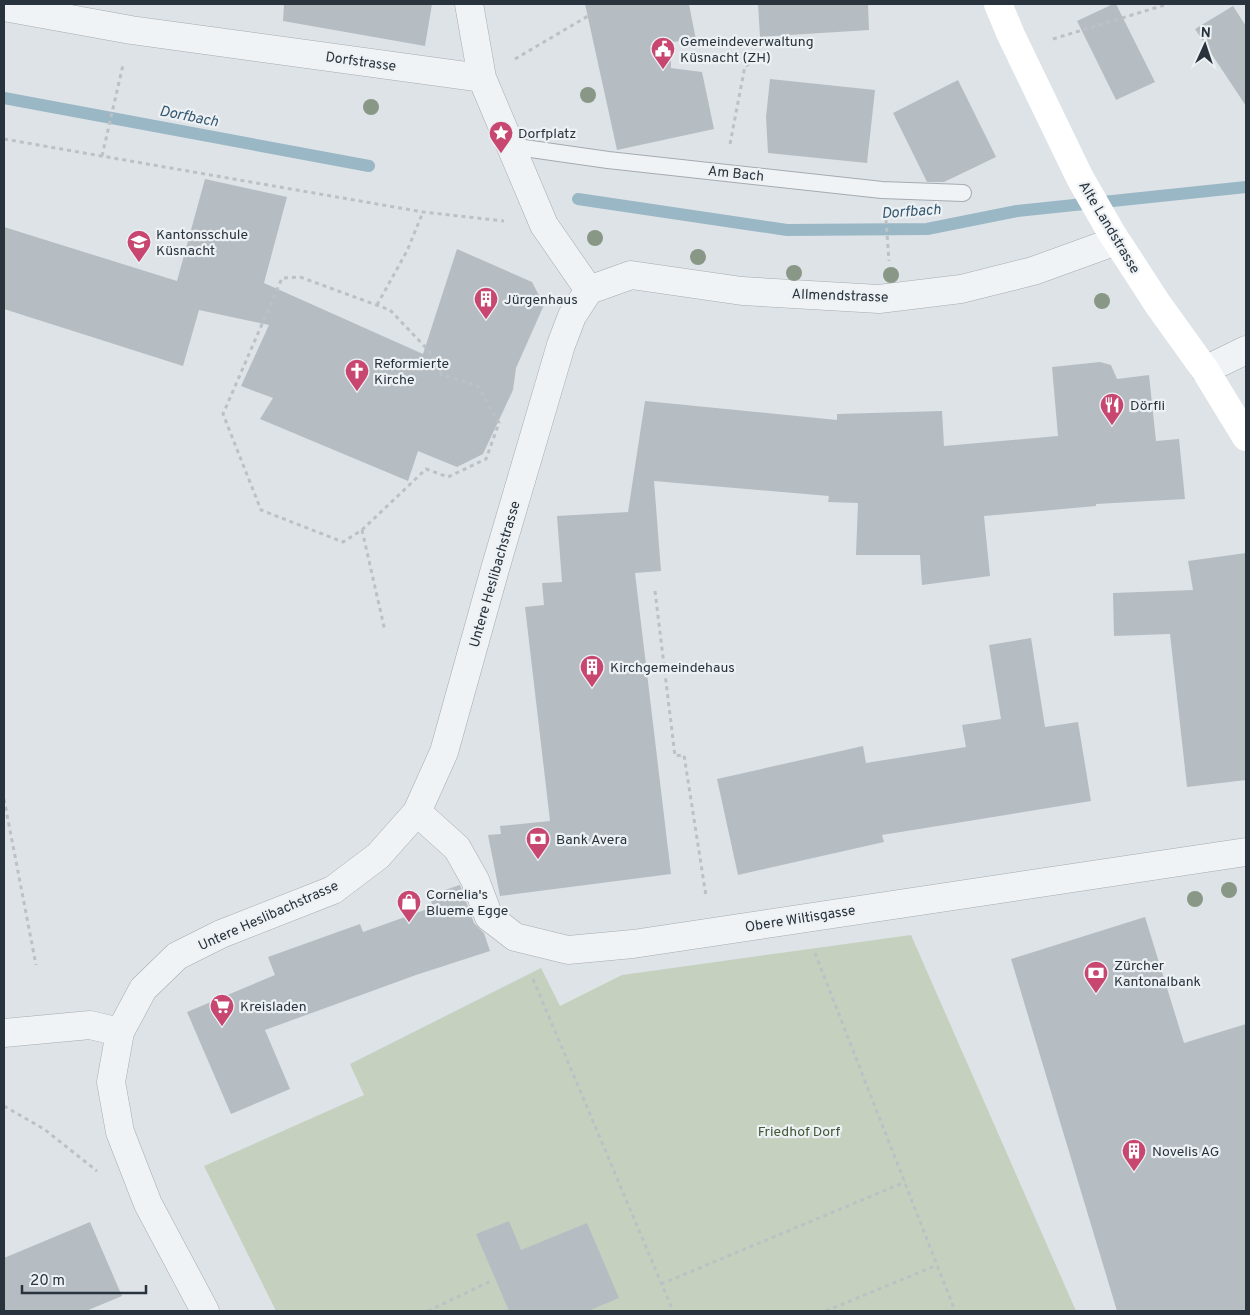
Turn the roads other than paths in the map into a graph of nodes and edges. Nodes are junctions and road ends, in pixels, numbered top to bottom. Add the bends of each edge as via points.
1 (470, 4) edge
2 (998, 4) edge
3 (4, 7) edge
4 (482, 78) junction
5 (510, 146) junction
6 (963, 194) dead end
7 (1114, 236) junction
8 (590, 290) junction
9 (1246, 350) edge
10 (1205, 370) junction
11 (1246, 437) edge
12 (417, 812) junction
13 (1246, 852) edge
14 (120, 1032) junction
15 (4, 1033) edge
16 (205, 1311) edge

1 - 4 street
2 - 7 street, Alte Landstrasse via 1080,178
3 - 4 street, Dorfstrasse via 131,30
4 - 5 street
5 - 6 lane, Am Bach via 882,190
5 - 8 street via 544,224 568,263
7 - 8 street, Allmendstrasse via 1024,274 961,289 879,299 742,291 632,275
7 - 10 street, Alte Landstrasse via 1156,304
8 - 12 street, Untere Heslibachstrasse via 572,316 561,345 444,752
9 - 10 street
10 - 11 street, Alte Landstrasse
12 - 13 street, Obere Wiltisgasse via 457,848 475,880 489,917 515,937 568,950 633,944
12 - 14 street, Untere Heslibachstrasse via 378,856 333,890 221,934 177,956 143,989
14 - 15 street via 90,1025
14 - 16 street, Untere Heslibachstrasse via 111,1082 120,1132 148,1204

